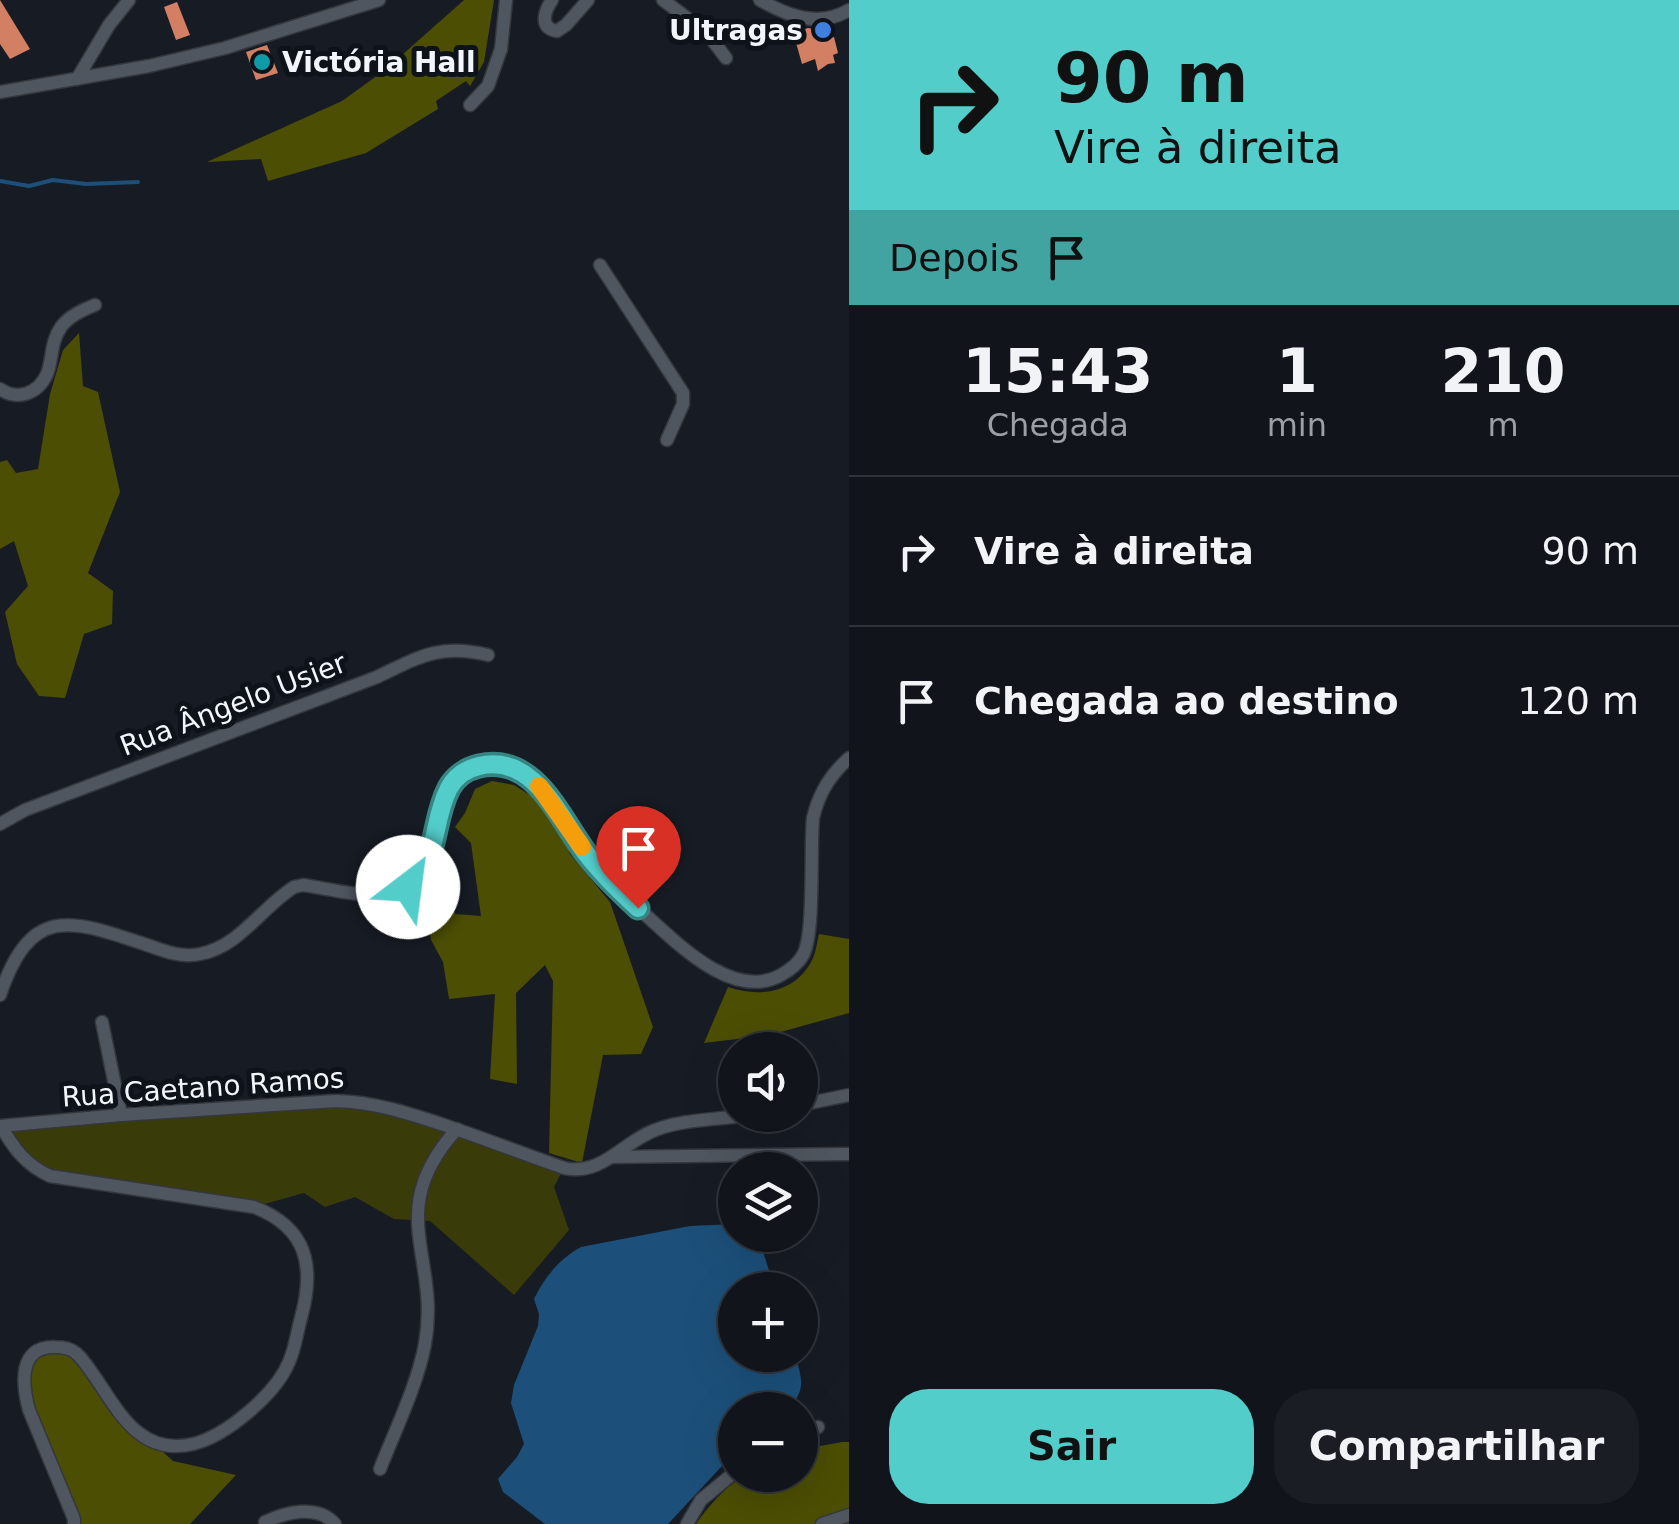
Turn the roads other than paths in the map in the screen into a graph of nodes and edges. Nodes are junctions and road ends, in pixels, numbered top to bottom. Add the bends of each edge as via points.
1 (128, 0) edge
2 (378, 0) edge
3 (506, 0) edge
4 (552, 0) edge
5 (588, 0) edge
6 (663, 0) edge
7 (766, 2) edge
8 (849, 10) edge
9 (726, 58) dead end
10 (77, 79) junction
11 (4, 91) edge
12 (0, 104) edge
13 (470, 105) dead end
14 (600, 265) dead end
15 (95, 305) dead end
16 (0, 389) edge
17 (667, 440) dead end
18 (488, 655) dead end
19 (849, 758) edge
20 (0, 824) edge
21 (0, 995) edge
22 (102, 1022) dead end
23 (849, 1095) edge
24 (818, 1101) edge
25 (121, 1115) junction
26 (718, 1119) edge
27 (1, 1126) edge
28 (457, 1130) junction
29 (849, 1154) edge
30 (610, 1157) junction
31 (380, 1468) dead end
32 (718, 1486) edge
33 (849, 1515) edge
34 (265, 1522) edge
35 (74, 1524) edge
36 (335, 1524) edge
37 (688, 1524) edge
38 (822, 1524) edge

1 - 10 street
2 - 10 street via 225,48
3 - 13 street via 504,37 488,86
4 - 5 street via 544,17 553,31
6 - 9 street via 707,33
7 - 8 street via 811,20
10 - 11 street
11 - 12 street
14 - 17 street via 683,393
15 - 16 street via 62,326 36,389 21,396
18 - 20 street, Rua Ângelo Usier via 449,649 429,654
19 - 21 street via 816,802 804,952 794,966 766,981 736,979 690,954 610,882 532,779 497,764 467,769 450,786 426,867 398,892 294,887 233,940 195,955 172,954 80,924 50,928 16,954
22 - 25 street
23 - 24 street
25 - 27 street, Rua Caetano Ramos
25 - 28 street, Rua Caetano Ramos via 362,1102
26 - 30 street, Rua Caetano Ramos via 656,1129
27 - 35 street via 24,1160 50,1176 272,1214 296,1235 309,1272 289,1362 264,1398 208,1440 152,1442 123,1418 73,1350 32,1352 24,1393
28 - 30 street, Rua Caetano Ramos via 575,1170
28 - 31 street via 440,1148 418,1196 425,1342
29 - 30 street
32 - 37 street
33 - 38 street
34 - 36 street via 308,1512

